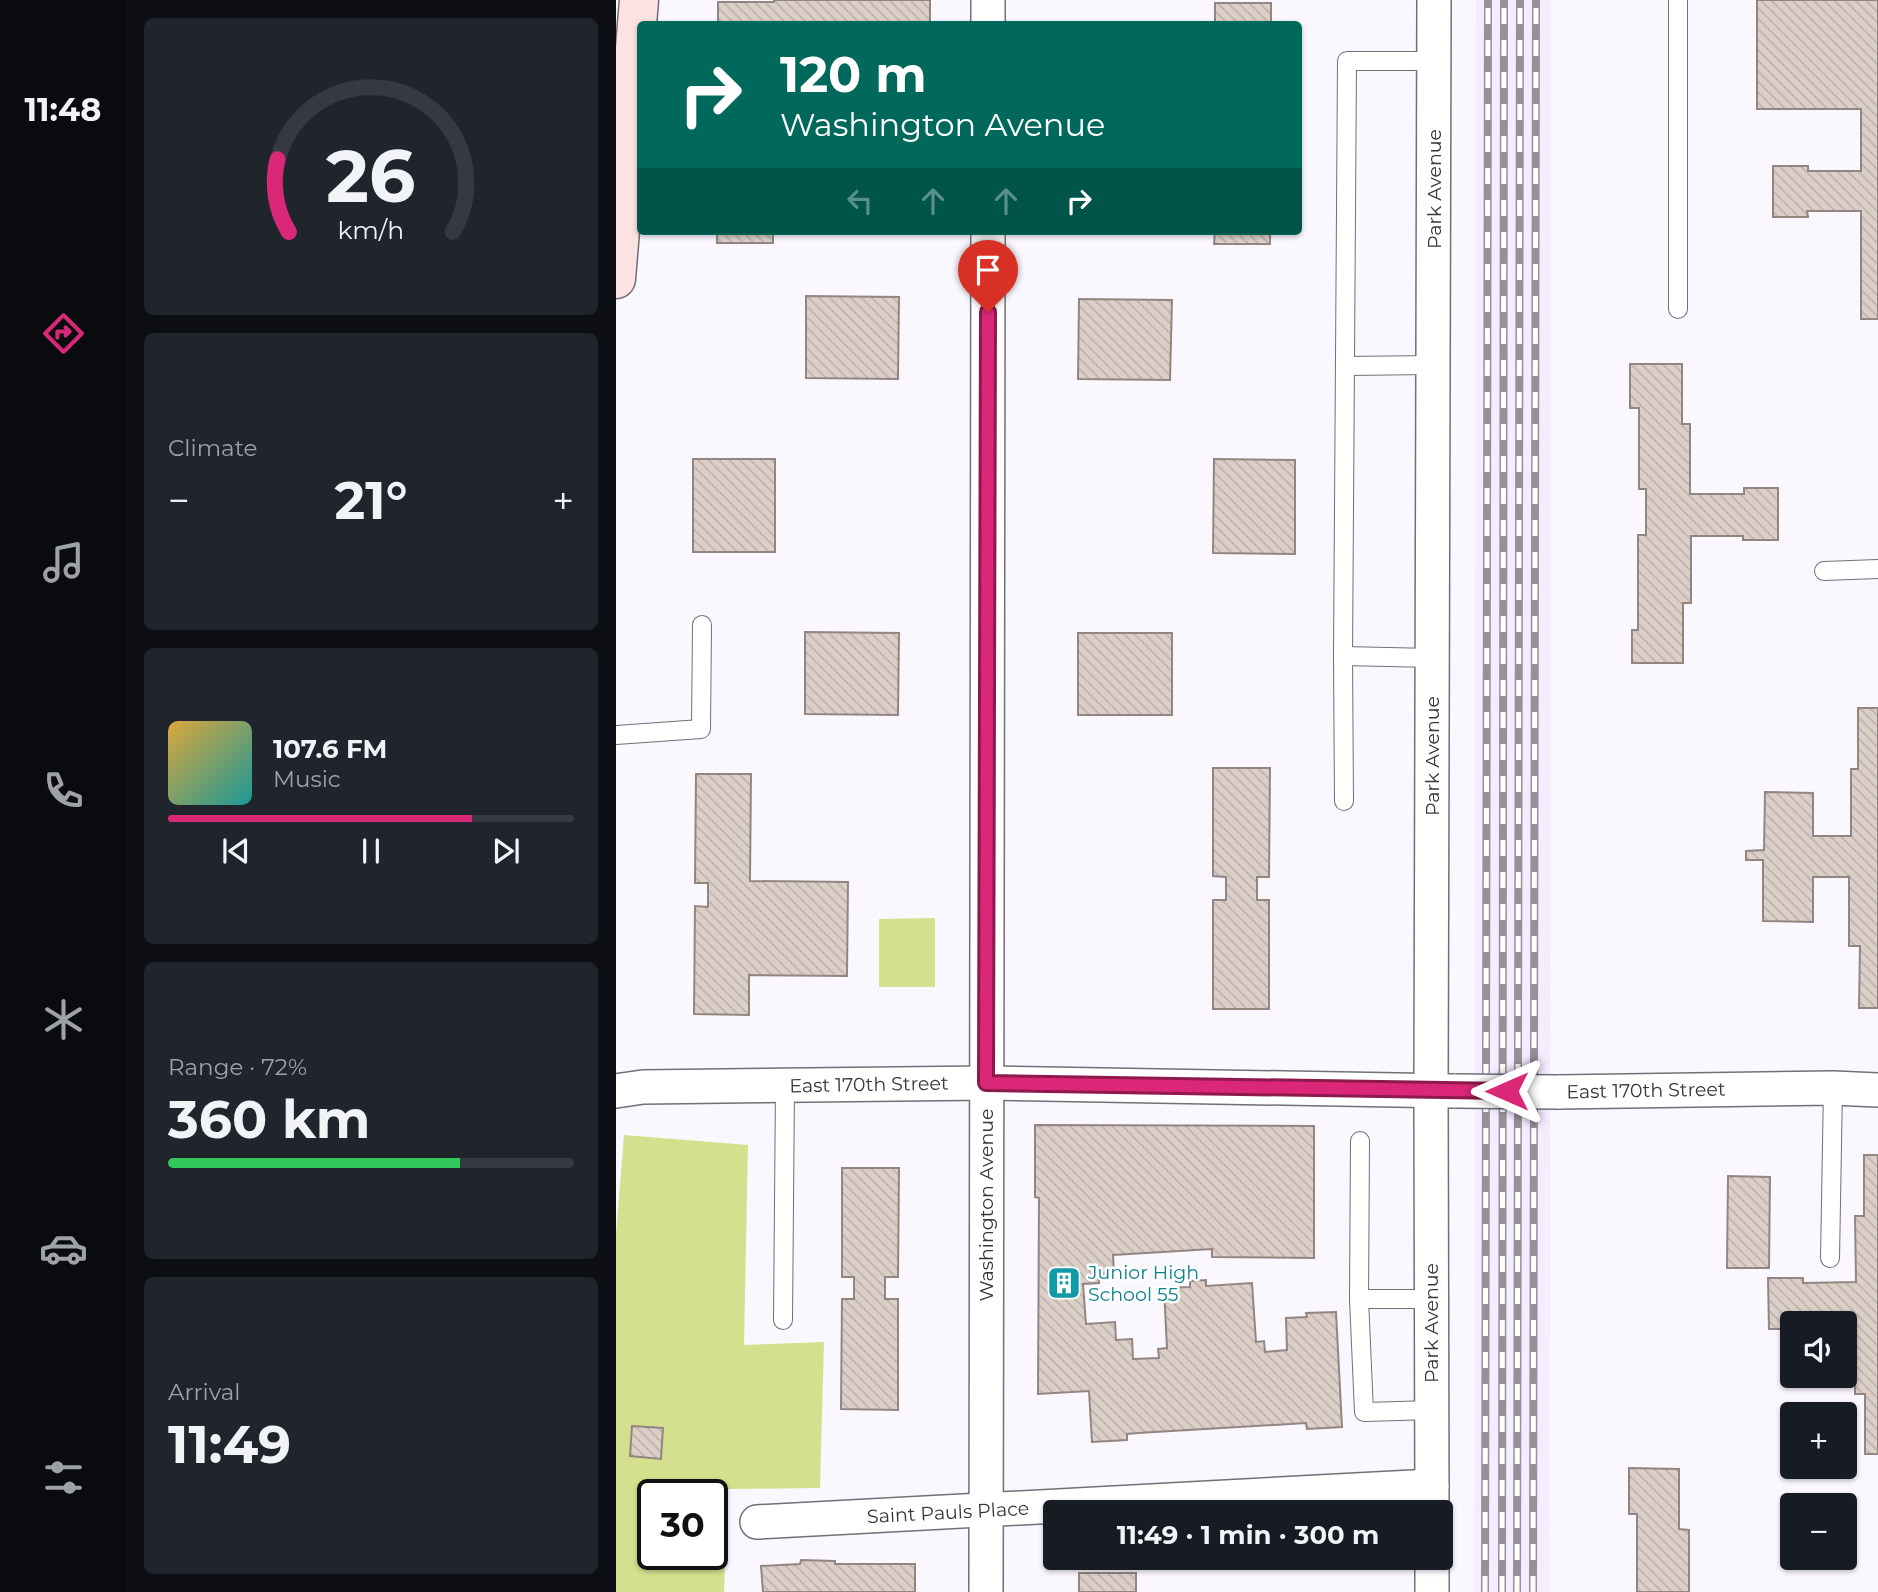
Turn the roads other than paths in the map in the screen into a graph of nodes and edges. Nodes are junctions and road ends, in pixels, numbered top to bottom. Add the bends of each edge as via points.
1 (639, 0) edge
2 (988, 0) edge
3 (1434, 0) edge
4 (1678, 0) edge
5 (637, 21) edge
6 (988, 21) edge
7 (637, 24) edge
8 (1434, 61) junction
9 (988, 235) edge
10 (616, 279) edge
11 (1678, 309) dead end
12 (1433, 365) junction
13 (1345, 366) junction
14 (1878, 569) edge
15 (1824, 571) dead end
16 (702, 625) dead end
17 (1343, 656) junction
18 (1432, 658) junction
19 (616, 736) edge
20 (1344, 801) dead end
21 (986, 1083) junction
22 (785, 1085) junction
23 (1833, 1088) junction
24 (1878, 1090) edge
25 (616, 1091) edge
26 (1443, 1091) junction
27 (1360, 1141) dead end
28 (1830, 1258) dead end
29 (1359, 1299) junction
30 (1431, 1299) junction
31 (783, 1320) dead end
32 (1432, 1410) junction
33 (1432, 1499) edge
34 (986, 1510) junction
35 (757, 1522) dead end
36 (1432, 1570) edge
37 (986, 1592) edge
38 (1432, 1592) edge

1 - 5 main road
2 - 6 street
3 - 8 street, Park Avenue
4 - 11 lane
7 - 10 main road
8 - 12 street, Park Avenue
8 - 13 lane via 1347,61
9 - 21 street, Washington Avenue
12 - 13 lane
12 - 18 street, Park Avenue
13 - 17 lane
14 - 15 lane
16 - 19 lane via 701,729
17 - 18 lane
17 - 20 lane
18 - 26 street, Park Avenue
21 - 22 street, East 170th Street
21 - 26 street, East 170th Street
21 - 34 street, Washington Avenue
22 - 25 street, East 170th Street
22 - 31 lane
23 - 24 street, East 170th Street
23 - 26 street, East 170th Street, bridge
23 - 28 lane
26 - 30 street, Park Avenue
27 - 29 lane
29 - 30 lane
29 - 32 lane via 1364,1412
30 - 32 street, Park Avenue
32 - 33 street, Park Avenue
33 - 34 street, Saint Pauls Place
34 - 35 street, Saint Pauls Place
34 - 37 street, Washington Avenue
36 - 38 street

